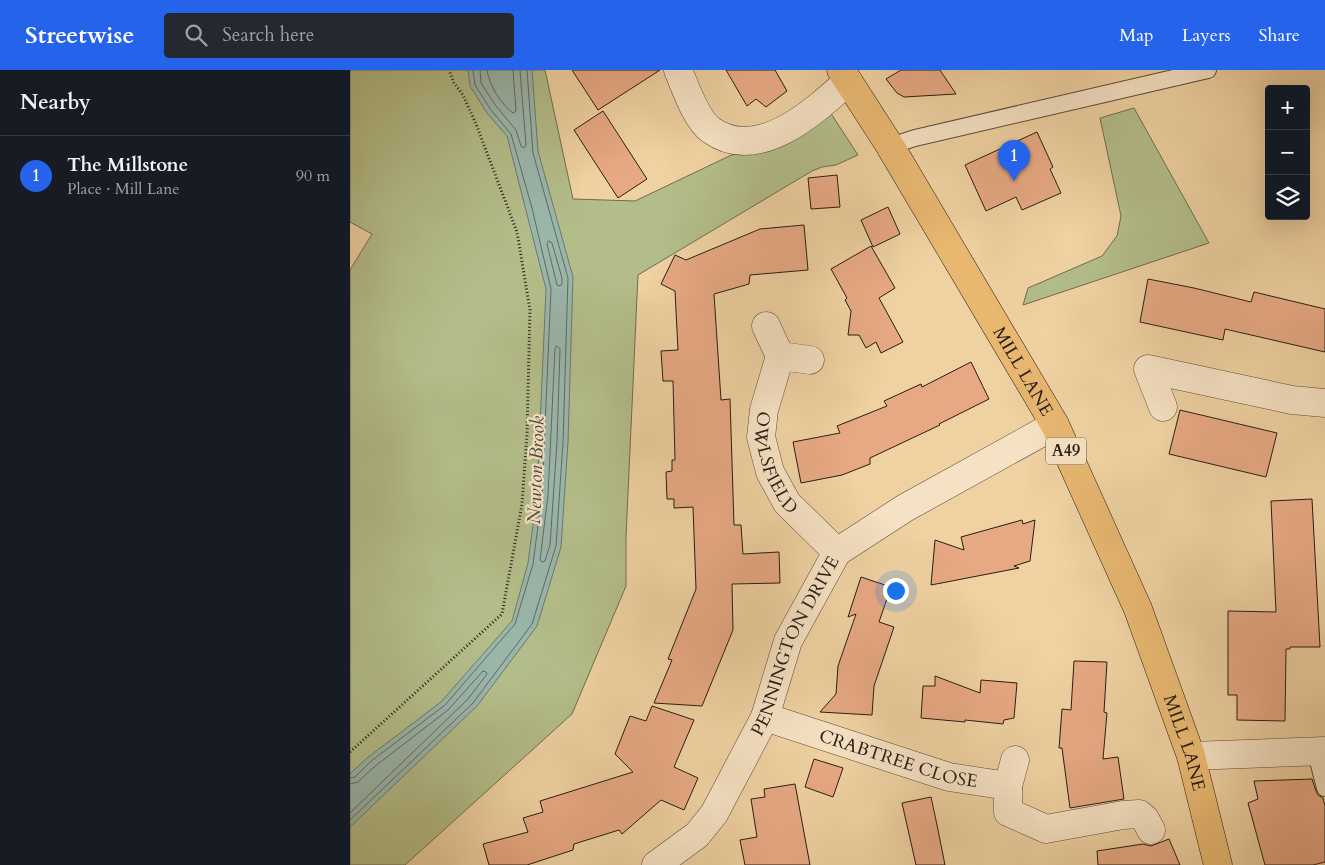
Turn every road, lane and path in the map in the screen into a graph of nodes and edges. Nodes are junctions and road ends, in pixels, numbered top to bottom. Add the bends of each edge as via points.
1 (449, 70) edge
2 (678, 70) edge
3 (1208, 70) edge
4 (845, 76) edge
5 (890, 146) junction
6 (766, 326) dead end
7 (780, 356) junction
8 (810, 360) dead end
9 (1325, 403) edge
10 (1163, 407) dead end
11 (1055, 426) junction
12 (838, 552) junction
13 (765, 717) junction
14 (350, 752) edge
15 (1320, 752) edge
16 (1191, 756) junction
17 (1325, 788) edge
18 (1151, 830) dead end
19 (656, 865) edge
20 (1218, 865) edge

1 - 14 path via 476,124 517,232 530,310 522,504 502,614
2 - 4 street via 703,121 711,130 738,140 769,137 786,130
3 - 5 lane
4 - 5 main road, MILL LANE / A49
5 - 11 main road, MILL LANE / A49
6 - 7 street
7 - 8 street
7 - 12 street, OWLSFIELD via 764,410 761,437 770,472 787,503
9 - 10 street via 1292,400 1143,360
11 - 12 street, PENNINGTON DRIVE via 905,508
11 - 16 main road, MILL LANE / A49 via 1138,609
12 - 13 street, PENNINGTON DRIVE via 788,641
13 - 18 street, CRABTREE CLOSE via 949,777 1011,773 1008,812 1046,829 1139,814
13 - 19 street, PENNINGTON DRIVE via 714,814 697,835
15 - 16 street
15 - 17 lane
16 - 20 main road, MILL LANE / A49

